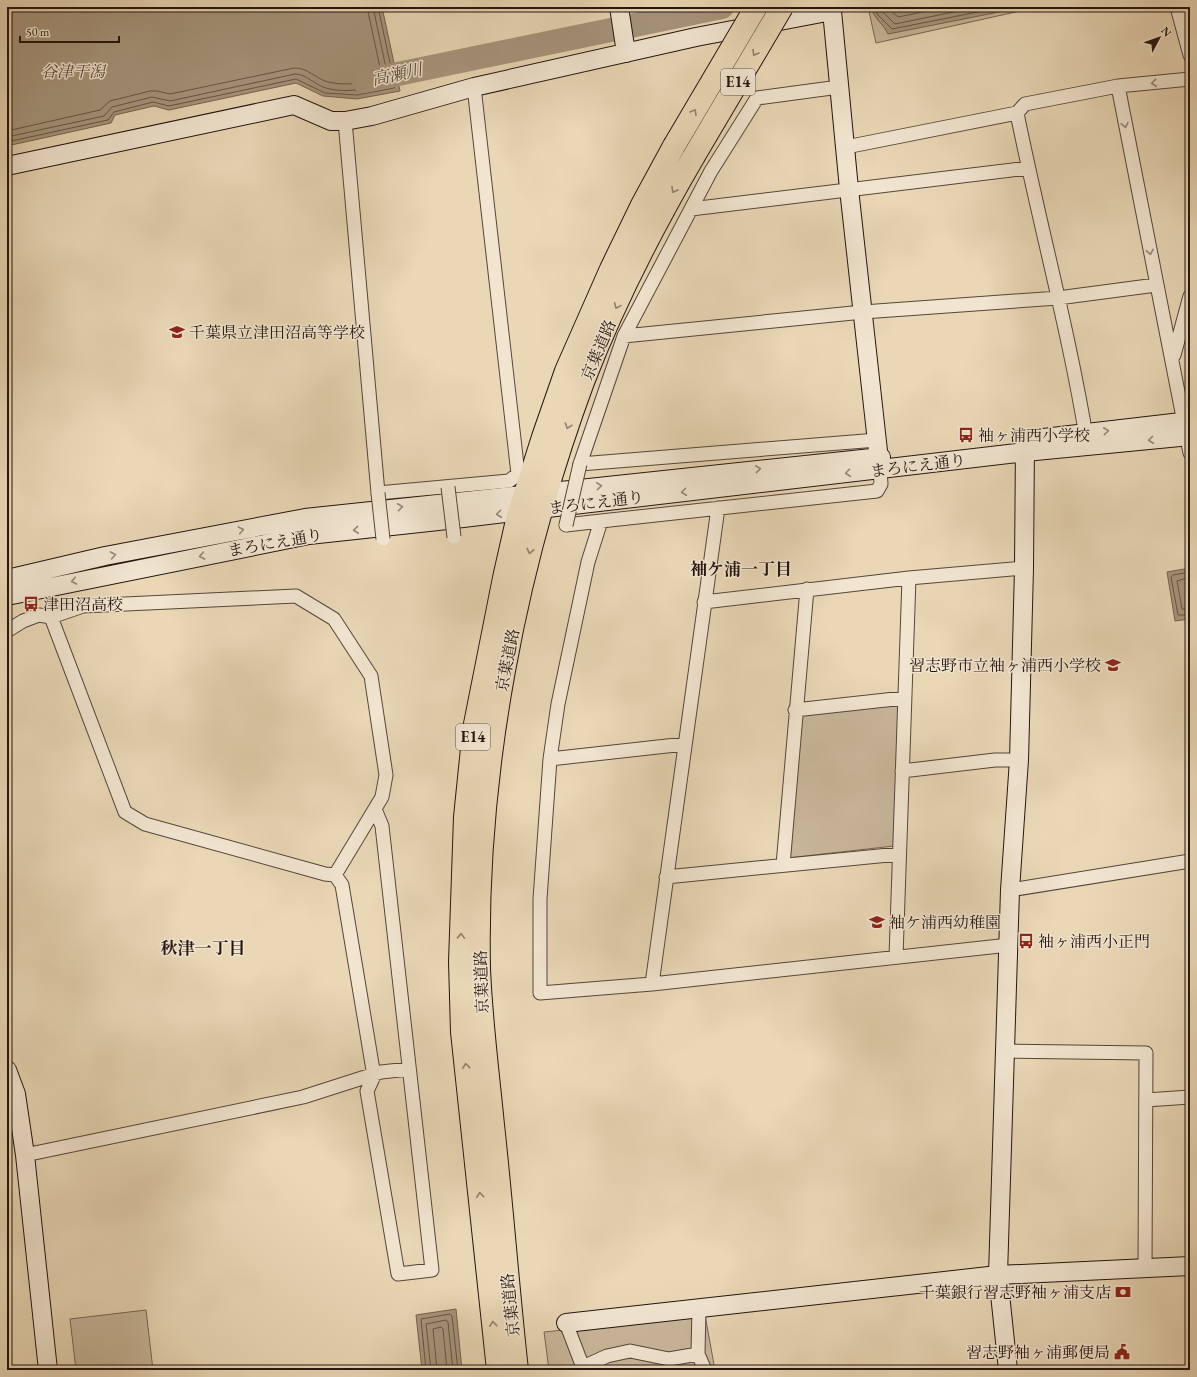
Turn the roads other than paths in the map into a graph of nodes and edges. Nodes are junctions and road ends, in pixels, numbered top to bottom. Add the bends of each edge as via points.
1 (756, 7) edge
2 (782, 7) edge
3 (1177, 7) edge
4 (620, 11) edge
5 (626, 50) junction
6 (1190, 55) edge
7 (1190, 79) edge
8 (1118, 86) junction
9 (474, 87) junction
10 (839, 87) junction
11 (1017, 113) junction
12 (345, 121) junction
13 (846, 147) junction
14 (7, 166) edge
15 (1028, 168) junction
16 (849, 189) junction
17 (690, 209) junction
18 (1156, 285) junction
19 (1190, 296) edge
20 (1058, 298) junction
21 (863, 312) junction
22 (1165, 320) junction
23 (1182, 321) junction
24 (624, 336) junction
25 (1172, 361) junction
26 (1188, 434) edge
27 (1086, 440) junction
28 (1025, 447) junction
29 (878, 455) junction
30 (580, 464) junction
31 (448, 487) junction
32 (378, 493) junction
33 (544, 500) junction
34 (522, 503) junction
35 (718, 508) junction
36 (601, 521) junction
37 (454, 537) dead end
38 (383, 539) dead end
39 (1024, 568) junction
40 (909, 578) junction
41 (7, 579) edge
42 (807, 589) junction
43 (7, 596) edge
44 (704, 602) junction
45 (51, 617) junction
46 (7, 631) edge
47 (904, 698) junction
48 (796, 710) junction
49 (685, 744) junction
50 (550, 759) junction
51 (1019, 760) junction
52 (902, 771) junction
53 (375, 809) junction
54 (899, 854) junction
55 (1190, 861) edge
56 (783, 865) junction
57 (335, 875) junction
58 (666, 877) junction
59 (1010, 890) junction
60 (1008, 946) junction
61 (896, 957) junction
62 (652, 984) junction
63 (1005, 1051) junction
64 (409, 1069) junction
65 (7, 1070) edge
66 (374, 1076) junction
67 (1190, 1097) edge
68 (1146, 1100) junction
69 (26, 1155) junction
70 (1190, 1266) edge
71 (1145, 1268) junction
72 (998, 1275) junction
73 (699, 1308) junction
74 (566, 1323) joint
75 (698, 1354) junction
76 (507, 1366) edge
77 (583, 1369) edge
78 (48, 1370) edge
79 (705, 1370) edge
80 (1008, 1370) edge

34 -> 1 highway, 京葉道路 / E14, bridge via 566,371 611,269 674,146
2 -> 33 highway, 京葉道路 / E14, bridge via 660,216 629,278 584,379
3 - 6 street
4 - 5 street
5 - 9 street
5 - 10 street via 832,11
7 -> 8 street
8 - 11 street via 1026,104
8 -> 18 street
9 - 12 street via 372,116
9 - 31 street via 518,474 509,481
10 - 13 street
10 - 17 street via 757,98
11 - 13 street
11 - 15 street
12 - 14 street via 331,121 294,104
12 - 32 street
13 - 16 street
15 - 16 street
15 - 20 street
16 - 17 street
16 - 21 street
17 - 24 street
18 - 20 street
18 - 22 street
19 - 23 street
20 - 21 street
20 - 27 street
21 - 24 street
21 - 29 street
22 - 23 street
22 - 25 street
23 - 25 street
24 - 30 street
25 - 26 street
26 - 27 street, まろにえ通り
27 - 28 street, まろにえ通り
28 - 29 street, まろにえ通り
28 - 39 street
29 - 30 street
29 - 33 street, まろにえ通り
29 - 35 street via 881,484 877,491
30 - 36 street, bridge via 566,525
31 - 32 street
31 - 37 street, bridge
32 - 38 street, bridge
33 - 34 street, まろにえ通り
33 -> 76 highway, 京葉道路 / E14 via 504,665 485,814 480,893 479,967 482,1030 493,1124
41 -> 34 street, まろにえ通り via 105,556 305,518
34 -> 43 street, まろにえ通り via 309,535
76 -> 34 highway, 京葉道路 / E14 via 462,1032 460,962 466,817 474,729 500,593
35 - 36 street
35 - 44 street
36 - 50 street via 588,562 558,704
39 - 40 street
39 - 51 street
40 - 42 street
40 - 47 street
42 - 44 street
42 - 48 street
44 - 49 street
45 - 46 street via 39,615
45 - 53 street via 83,606 296,596 303,600 334,619 371,676 386,775 382,797
45 - 57 street via 125,812 144,824
47 - 48 street
47 - 52 street
48 - 56 street
49 - 50 street
49 - 58 street
50 - 62 street via 540,899 540,993
51 - 52 street via 995,760
51 - 59 street
52 - 54 street
53 - 57 street
53 - 64 street via 382,826
54 - 56 street
54 - 61 street
55 - 59 street
56 - 58 street
57 - 66 street via 342,885
58 - 62 street
59 - 60 street
60 - 61 street
60 - 63 street
61 - 62 street
63 - 68 street via 1146,1053
63 - 72 street
64 - 66 street via 381,1072
64 - 66 street via 432,1270 398,1274 367,1091
65 - 69 street via 16,1094
66 - 69 street via 303,1097
67 - 68 street
68 - 71 street
69 - 78 street
70 - 71 street
71 - 72 street
72 - 73 street
72 - 80 street
73 - 74 street
73 - 75 street
74 - 77 street
75 - 77 street via 669,1359 630,1351 607,1356
75 - 79 street

